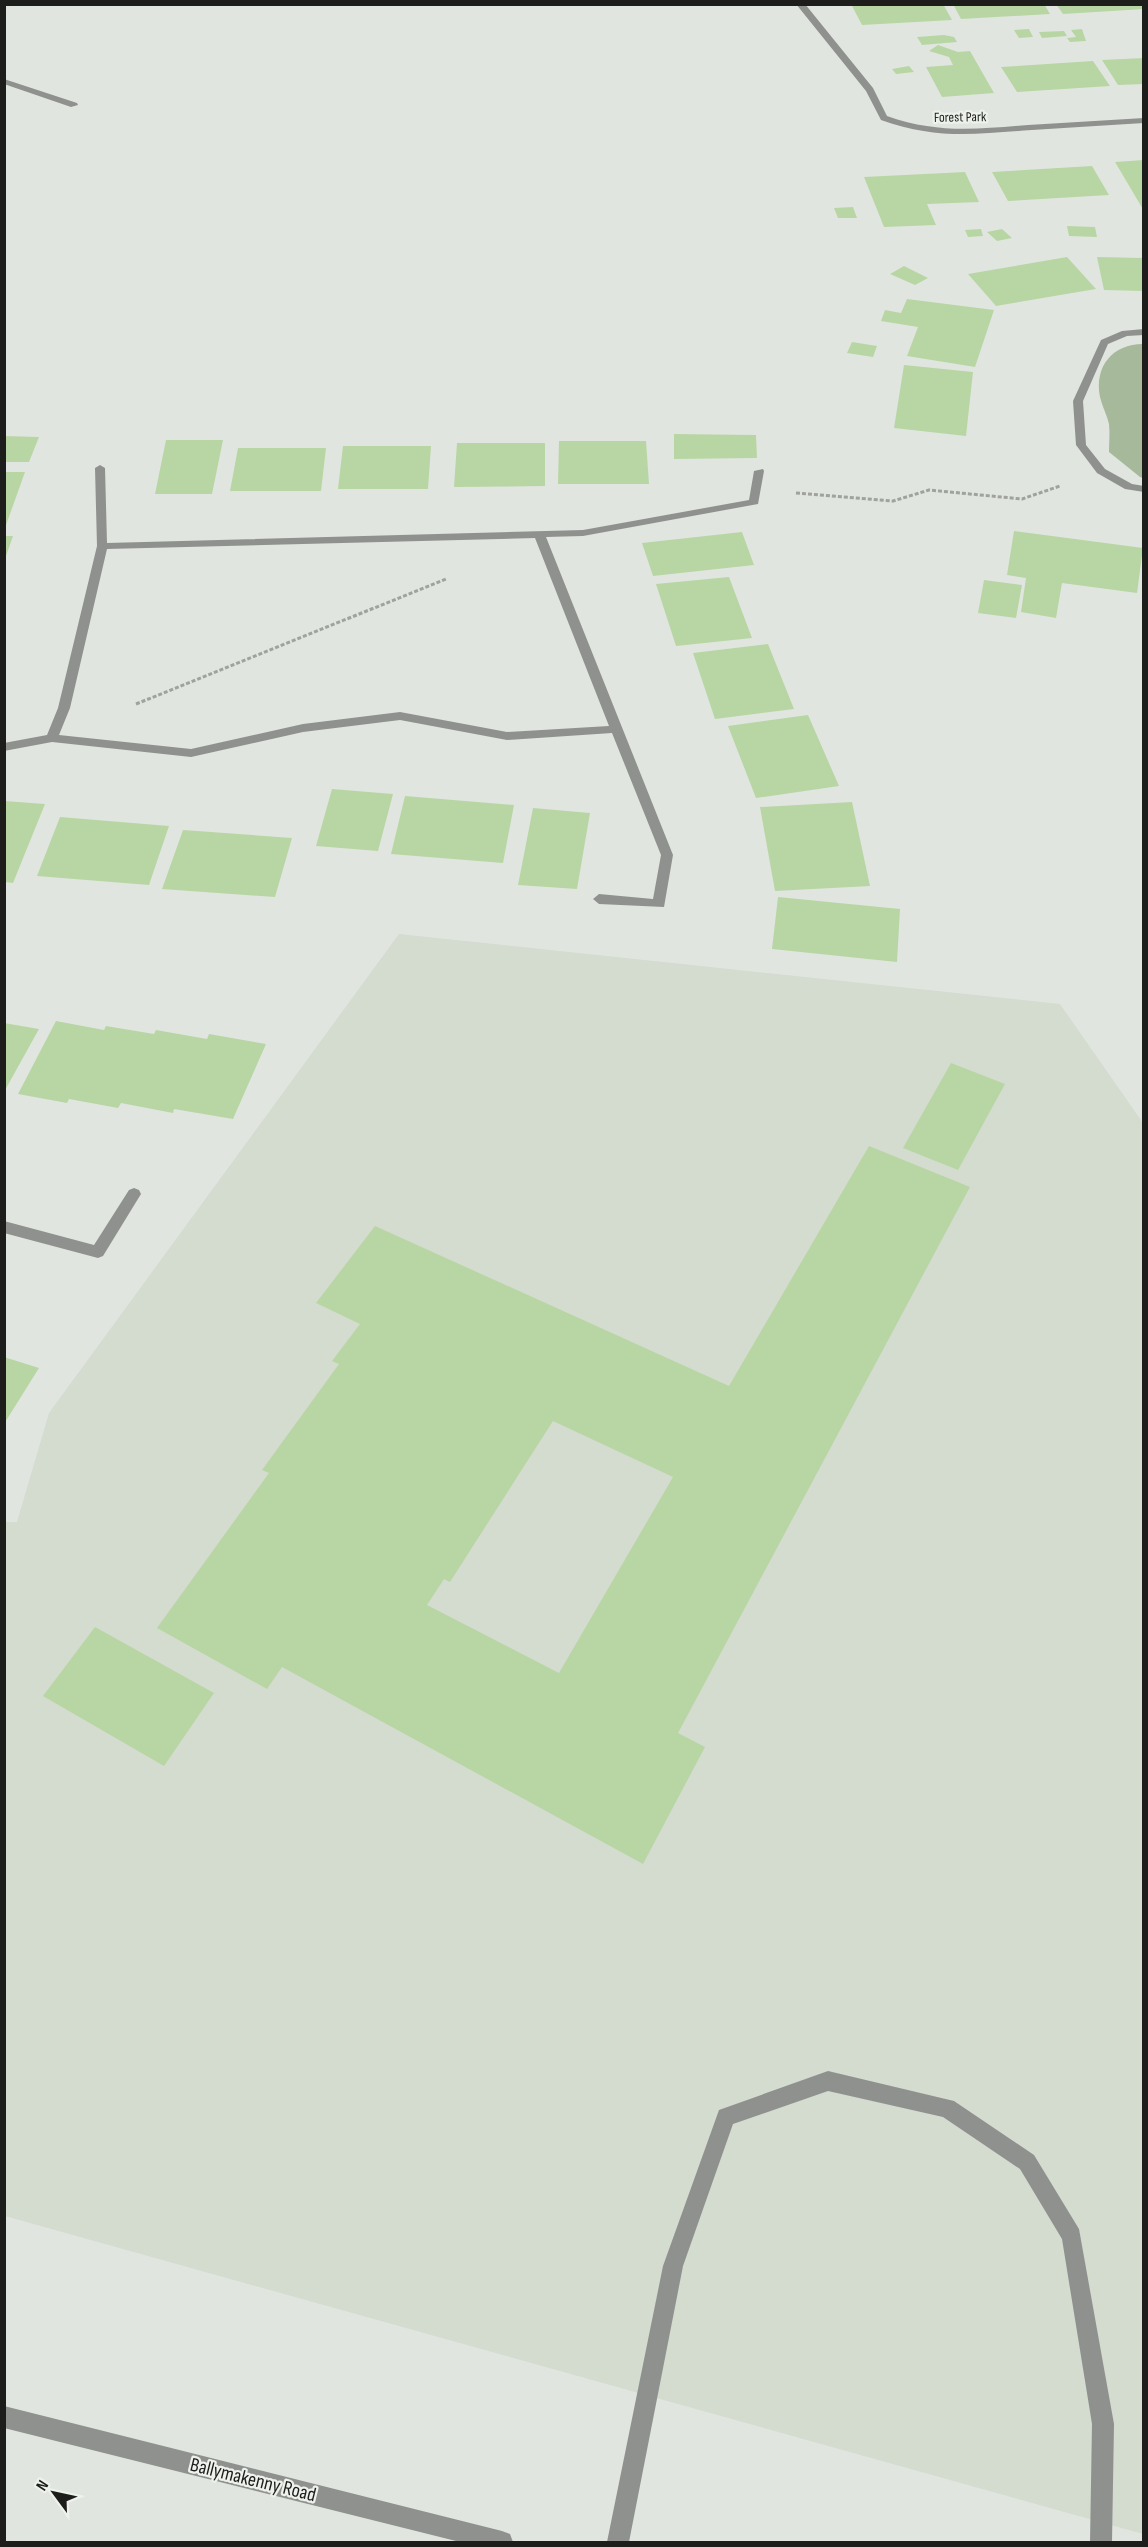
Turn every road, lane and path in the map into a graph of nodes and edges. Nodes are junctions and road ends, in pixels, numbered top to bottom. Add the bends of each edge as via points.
1 (800, 4) edge
2 (4, 81) edge
3 (75, 105) dead end
4 (1143, 120) edge
5 (1143, 332) edge
6 (100, 468) dead end
7 (759, 471) dead end
8 (1101, 471) junction
9 (1143, 489) edge
10 (756, 490) junction
11 (539, 534) junction
12 (102, 546) junction
13 (447, 579) dead end
14 (129, 707) dead end
15 (616, 729) junction
16 (52, 738) junction
17 (4, 747) edge
18 (599, 899) dead end
19 (134, 1194) dead end
20 (4, 1227) edge
21 (4, 2417) edge
22 (502, 2542) edge
23 (618, 2542) edge
24 (1101, 2542) edge

1 - 4 street, Forest Park via 870,90 884,118 901,124 955,133
2 - 3 street
5 - 8 street via 1125,333 1104,342 1078,401 1081,445
6 - 12 street
7 - 10 street
8 - 9 street via 1129,487
8 - 10 path via 1022,499 929,490 893,501
10 - 11 street via 754,502 583,533
11 - 12 street
11 - 15 street
12 - 16 street via 64,708
13 - 14 path
15 - 16 street via 507,736 400,716 303,728 191,753
15 - 18 street via 667,855 658,904
16 - 17 street
19 - 20 street via 98,1252
21 - 22 street, Ballymakenny Road
23 - 24 street via 673,2266 726,2117 828,2081 947,2108 1027,2162 1072,2236 1103,2424

